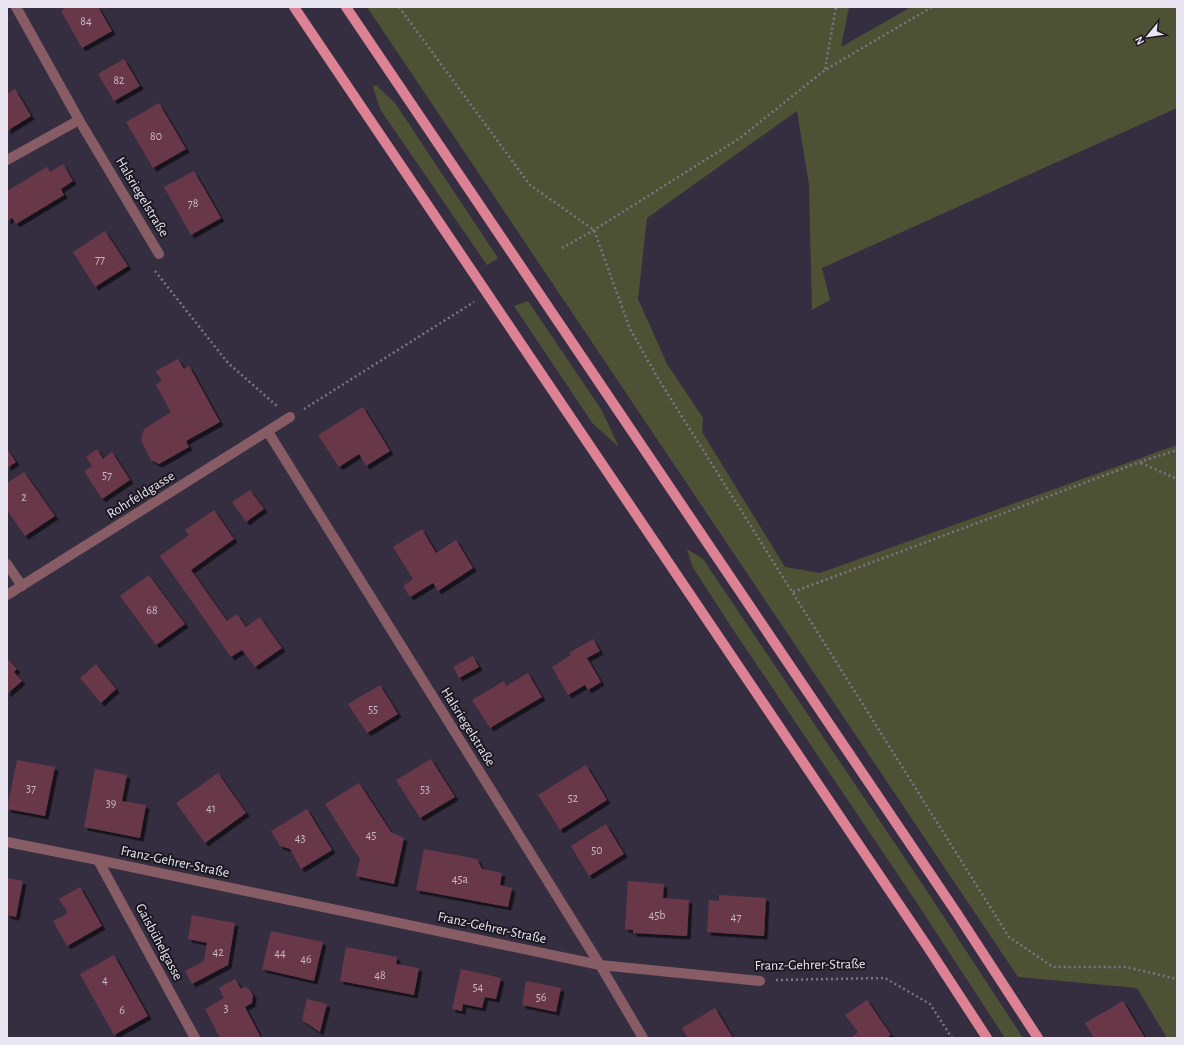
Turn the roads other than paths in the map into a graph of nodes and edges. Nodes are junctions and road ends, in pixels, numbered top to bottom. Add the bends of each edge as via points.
1 (16, 7) edge
2 (294, 7) edge
3 (346, 7) edge
4 (79, 120) junction
5 (7, 160) edge
6 (159, 254) road end
7 (290, 417) road end
8 (268, 432) junction
9 (7, 564) edge
10 (22, 586) junction
11 (7, 596) edge
12 (7, 842) edge
13 (98, 860) junction
14 (600, 965) junction
15 (760, 981) road end
16 (195, 1038) edge
17 (643, 1038) edge
18 (987, 1038) edge
19 (1038, 1038) edge

1 - 4 street, Halsriegelstraße
2 - 18 main road
3 - 19 main road via 956,912
4 - 5 street
4 - 6 street, Halsriegelstraße
7 - 8 street, Rohrfeldgasse
8 - 10 street, Rohrfeldgasse
8 - 14 street, Halsriegelstraße
9 - 10 street
10 - 11 street, Rohrfeldgasse
12 - 13 street, Franz-Gehrer-Straße
13 - 14 street, Franz-Gehrer-Straße
13 - 16 street, Gaisbühelgasse
14 - 15 street, Franz-Gehrer-Straße
14 - 17 street, Halsriegelstraße

